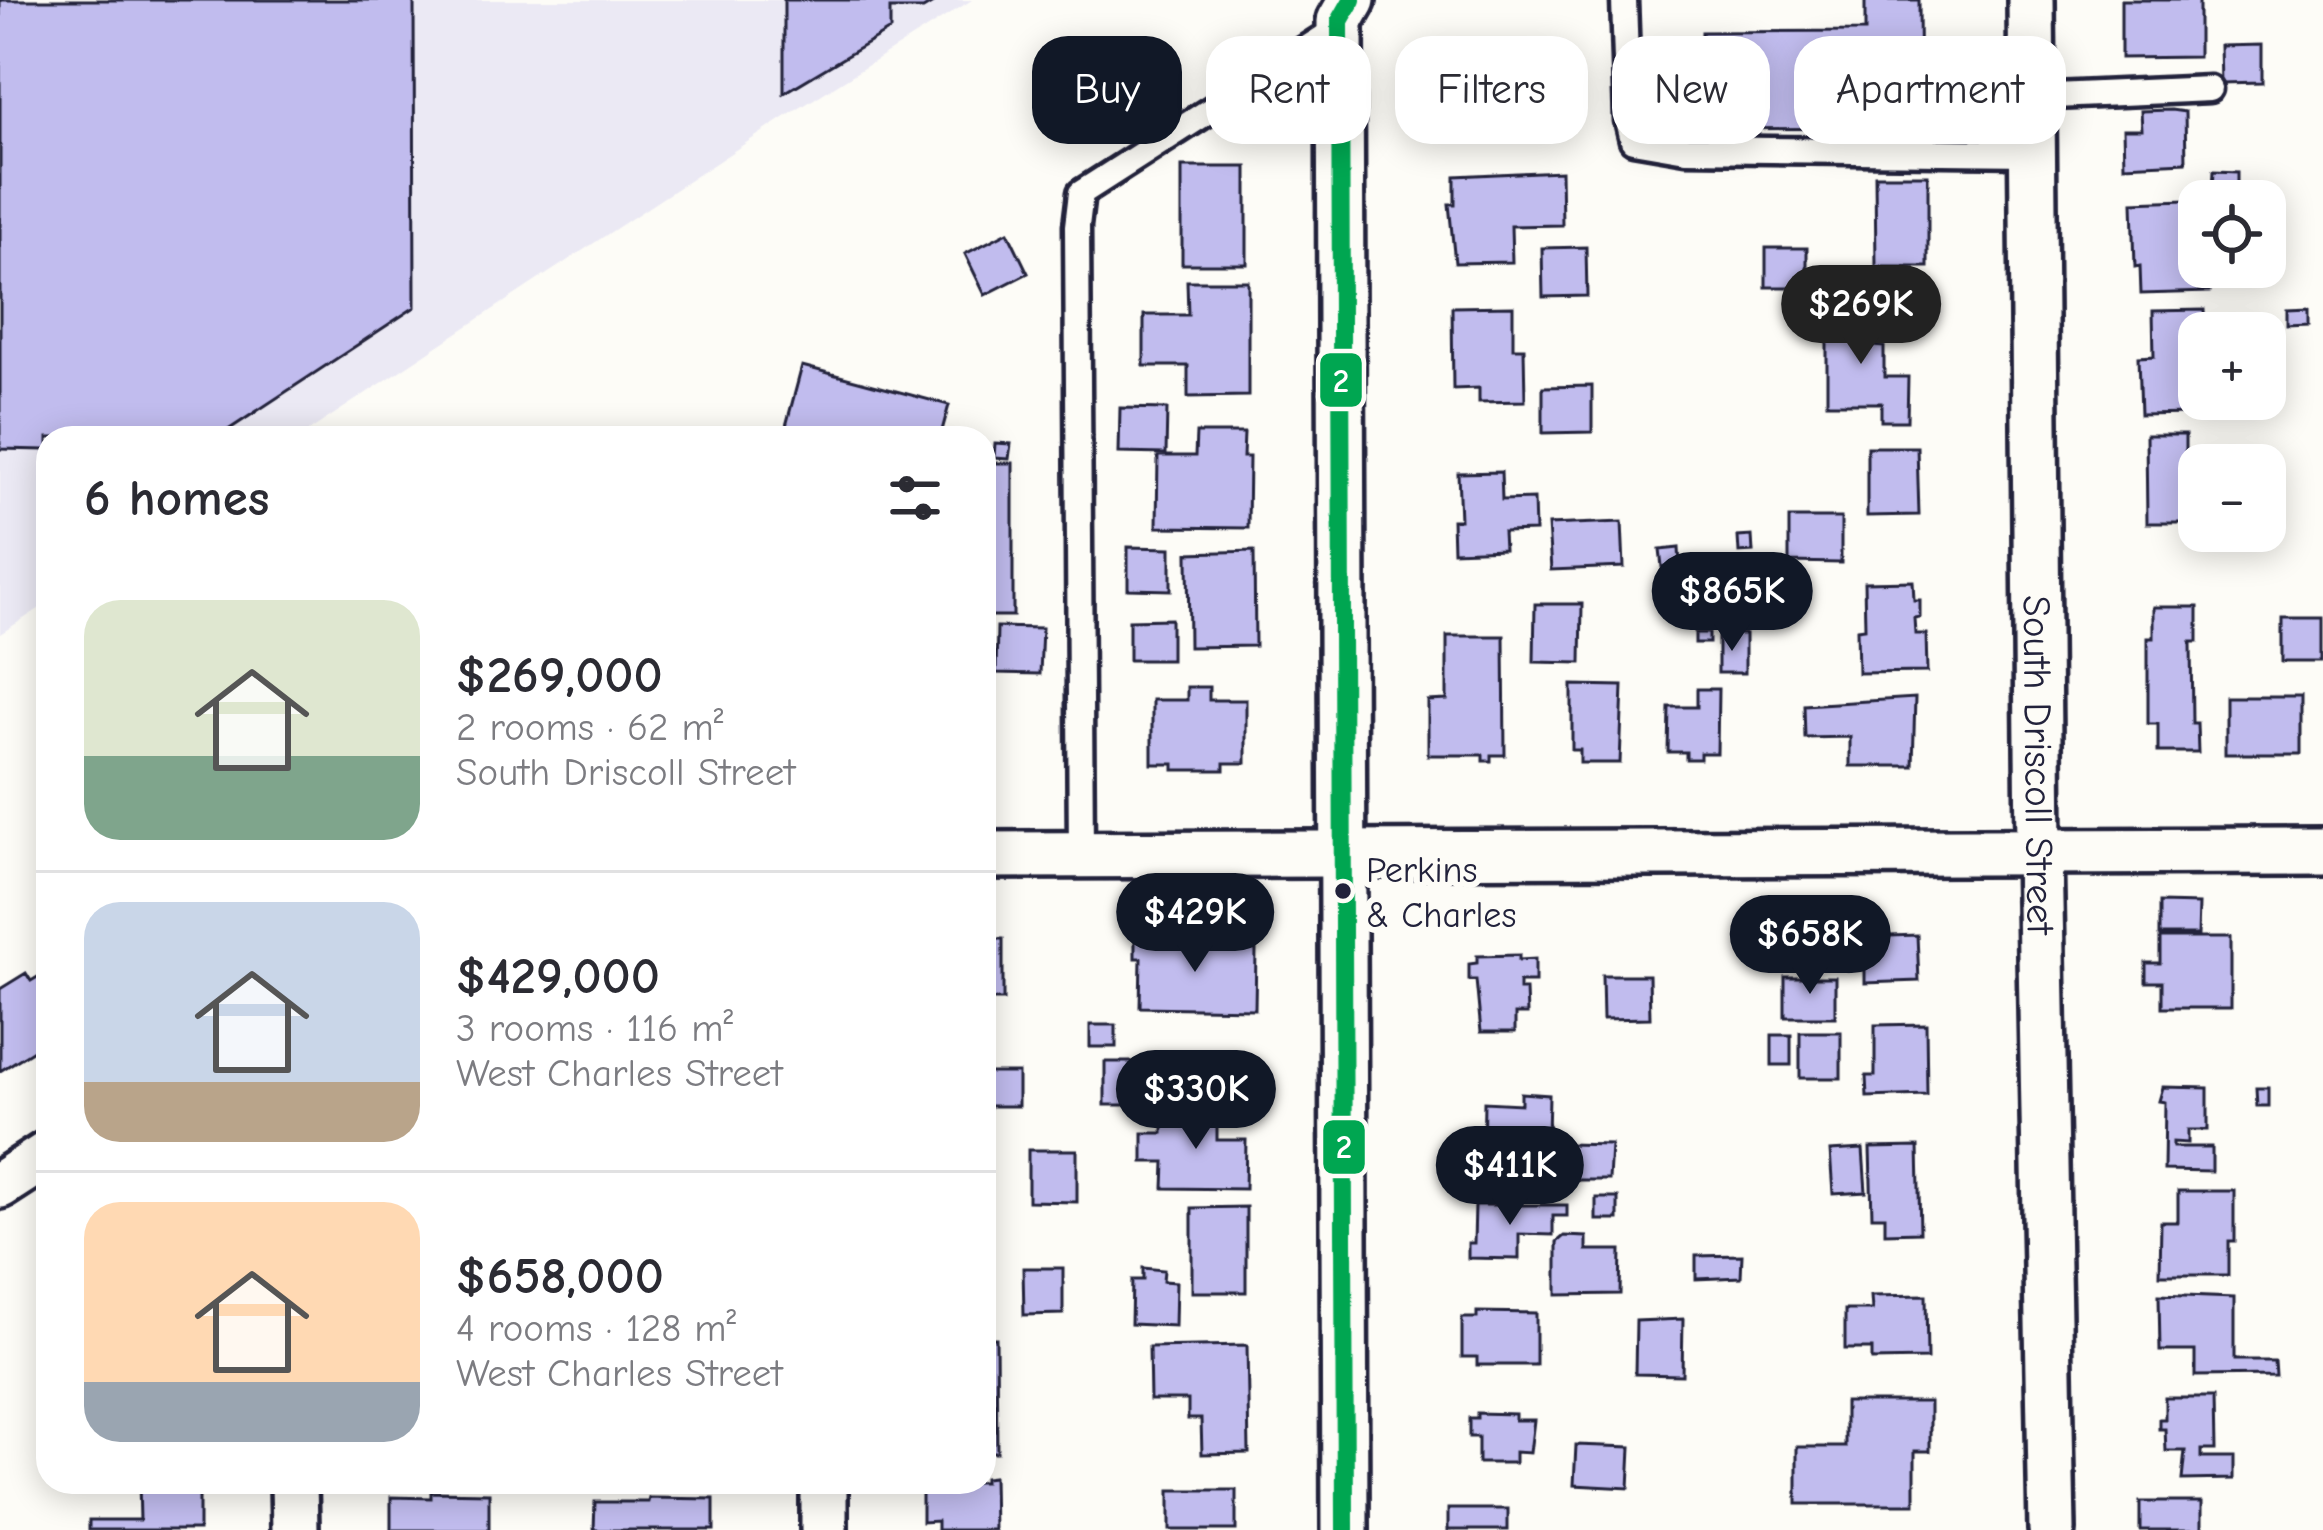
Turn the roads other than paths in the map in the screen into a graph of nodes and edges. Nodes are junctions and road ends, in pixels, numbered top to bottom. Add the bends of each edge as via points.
1 (1624, 0) edge
2 (2031, 0) edge
3 (1340, 12) edge
4 (2031, 36) edge
5 (2210, 89) dead end
6 (2066, 95) edge
7 (2032, 144) edge
8 (2032, 153) junction
9 (2039, 850) junction
10 (2323, 851) edge
11 (1343, 852) junction
12 (996, 855) edge
13 (1081, 856) junction
14 (36, 1162) edge
15 (0, 1185) edge
16 (294, 1494) edge
17 (824, 1494) edge
18 (295, 1530) edge
19 (824, 1530) edge
20 (1345, 1530) edge
21 (2052, 1530) edge

1 - 8 lane via 1633,140 1686,149
2 - 4 street, South Driscoll Street
3 - 11 street
3 - 13 lane via 1081,193
5 - 6 lane
7 - 8 street, South Driscoll Street
8 - 9 street, South Driscoll Street
9 - 10 street
9 - 11 street
9 - 21 street, South Driscoll Street
11 - 13 street
11 - 20 street
12 - 13 street
14 - 15 street
16 - 18 street
17 - 19 street

